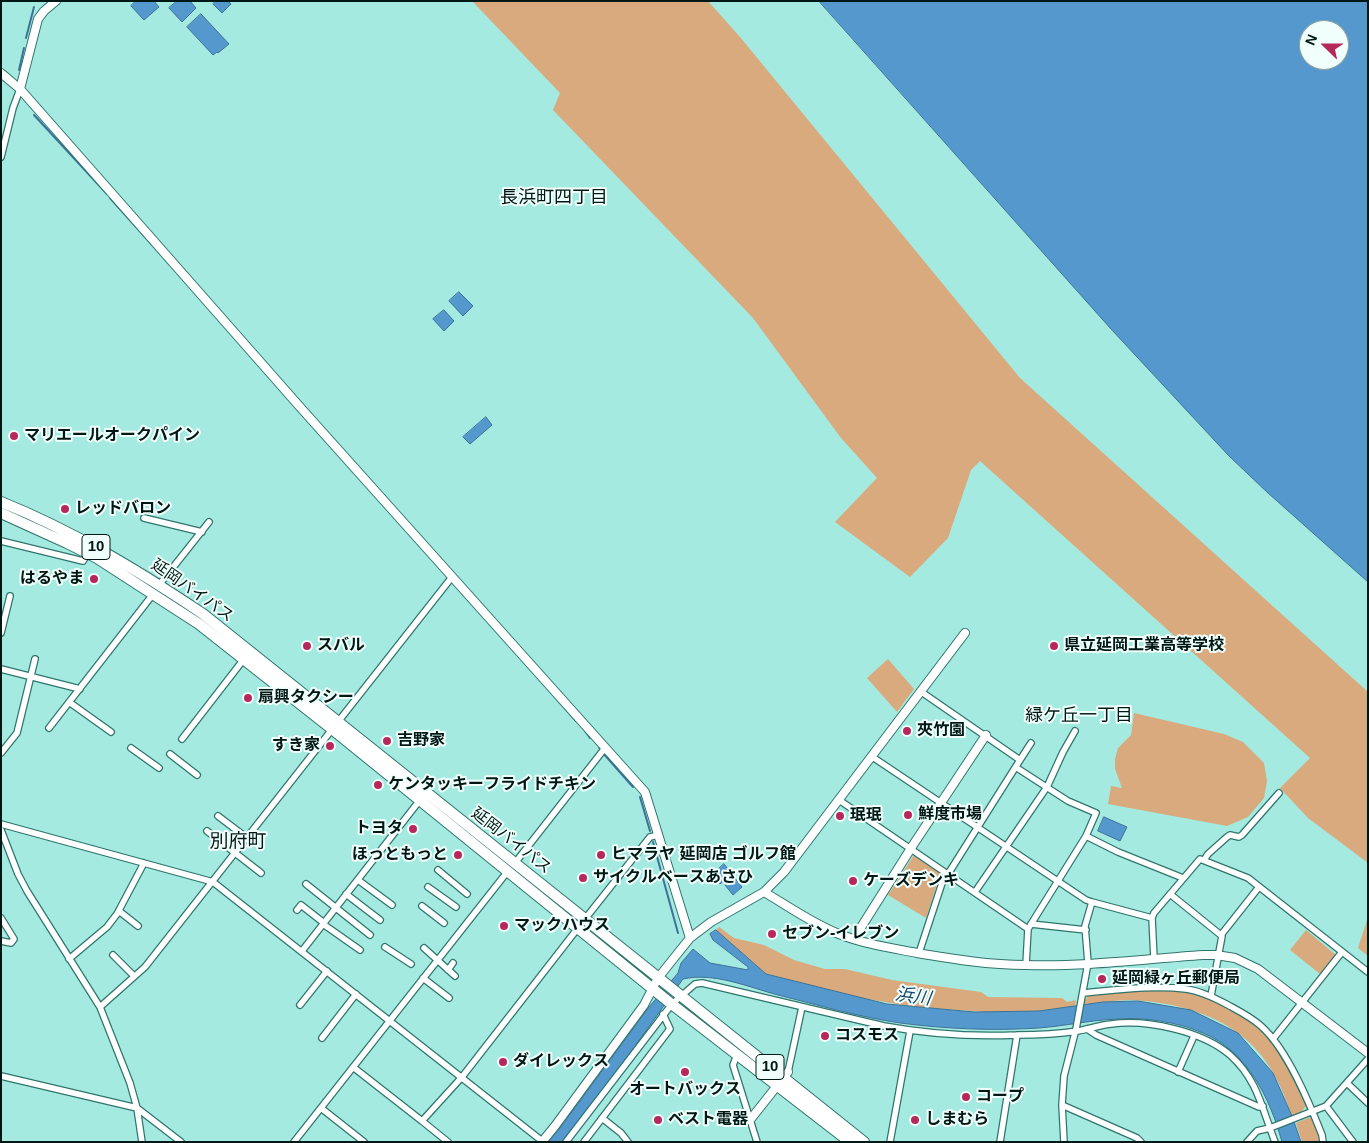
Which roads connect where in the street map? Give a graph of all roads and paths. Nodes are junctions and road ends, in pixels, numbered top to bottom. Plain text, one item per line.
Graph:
1 (56, 1) edge
2 (1, 73) edge
3 (20, 89) junction
4 (1, 157) edge
5 (1, 502) edge
6 (1, 513) edge
7 (144, 518) dead end
8 (209, 522) dead end
9 (202, 532) junction
10 (1, 541) edge
11 (90, 549) junction
12 (452, 577) junction
13 (157, 589) junction
14 (10, 596) dead end
15 (1, 633) edge
16 (964, 633) dead end
17 (34, 659) dead end
18 (244, 659) junction
19 (1, 669) edge
20 (31, 676) junction
21 (80, 689) junction
22 (920, 691) junction
23 (69, 702) junction
24 (335, 726) junction
25 (49, 728) dead end
26 (1075, 731) dead end
27 (112, 732) dead end
28 (986, 735) junction
29 (182, 739) dead end
30 (1032, 743) dead end
31 (132, 748) dead end
32 (605, 748) junction
33 (1, 753) edge
34 (170, 754) dead end
35 (872, 756) junction
36 (1020, 760) junction
37 (159, 768) dead end
38 (1017, 768) junction
39 (197, 775) dead end
40 (1047, 787) junction
41 (1279, 793) dead end
42 (420, 800) junction
43 (838, 800) junction
44 (942, 802) junction
45 (218, 816) dead end
46 (1, 824) edge
47 (978, 827) junction
48 (1, 830) edge
49 (207, 831) dead end
50 (659, 835) junction
51 (1086, 836) junction
52 (247, 838) junction
53 (1006, 847) junction
54 (912, 849) junction
55 (235, 853) junction
56 (1204, 860) junction
57 (144, 864) junction
58 (511, 867) junction
59 (438, 870) dead end
60 (261, 873) dead end
61 (947, 873) junction
62 (1183, 878) junction
63 (358, 880) junction
64 (1057, 881) junction
65 (212, 882) junction
66 (306, 884) dead end
67 (428, 887) dead end
68 (1259, 887) junction
69 (764, 892) junction
70 (975, 892) junction
71 (346, 894) junction
72 (466, 894) dead end
73 (1170, 894) junction
74 (1092, 902) junction
75 (392, 904) dead end
76 (422, 906) dead end
77 (456, 907) dead end
78 (335, 908) junction
79 (297, 910) dead end
80 (119, 911) junction
81 (1, 918) edge
82 (1152, 918) junction
83 (585, 919) junction
84 (380, 920) dead end
85 (324, 923) junction
86 (444, 923) dead end
87 (138, 926) dead end
88 (1029, 927) junction
89 (578, 928) junction
90 (1086, 930) junction
91 (1221, 935) junction
92 (370, 936) dead end
93 (690, 938) junction
94 (857, 940) junction
95 (1, 941) edge
96 (385, 947) dead end
97 (424, 948) dead end
98 (360, 950) dead end
99 (302, 952) junction
100 (1342, 952) junction
101 (919, 953) junction
102 (113, 955) dead end
103 (1219, 955) junction
104 (70, 959) junction
105 (1154, 959) junction
106 (437, 961) junction
107 (454, 962) dead end
108 (1088, 963) junction
109 (411, 964) dead end
110 (1026, 966) junction
111 (448, 970) junction
112 (327, 971) junction
113 (1368, 972) edge
114 (134, 976) junction
115 (455, 976) dead end
116 (423, 978) junction
117 (662, 980) junction
118 (656, 991) junction
119 (678, 993) junction
120 (1083, 993) junction
121 (356, 994) junction
122 (1211, 996) junction
123 (449, 998) dead end
124 (1302, 1002) junction
125 (670, 1003) junction
126 (300, 1005) dead end
127 (100, 1007) junction
128 (802, 1007) junction
129 (663, 1014) junction
130 (390, 1020) junction
131 (1087, 1029) junction
132 (1076, 1030) junction
133 (910, 1031) junction
134 (1016, 1035) junction
135 (1194, 1036) junction
136 (322, 1038) dead end
137 (1273, 1039) junction
138 (1368, 1053) edge
139 (737, 1055) junction
140 (1368, 1059) edge
141 (353, 1067) junction
142 (1178, 1072) junction
143 (1, 1076) edge
144 (462, 1077) junction
145 (783, 1079) junction
146 (1347, 1083) junction
147 (1368, 1103) edge
148 (1062, 1105) junction
149 (1263, 1106) junction
150 (1326, 1106) junction
151 (137, 1108) junction
152 (321, 1108) junction
153 (1313, 1112) junction
154 (602, 1118) junction
155 (750, 1120) junction
156 (422, 1121) junction
157 (1270, 1128) junction
158 (296, 1139) edge
159 (542, 1141) edge
160 (142, 1142) edge
161 (181, 1142) edge
162 (304, 1142) edge
163 (364, 1142) edge
164 (448, 1142) edge
165 (566, 1142) edge
166 (584, 1142) edge
167 (628, 1142) edge
168 (757, 1142) edge
169 (850, 1142) edge
170 (864, 1142) edge
171 (890, 1142) edge
172 (1000, 1142) edge
173 (1064, 1142) edge
174 (1141, 1142) edge
175 (1247, 1142) edge
176 (1275, 1142) edge
177 (1323, 1142) edge
178 (1352, 1142) edge

1 - 3 street
2 - 3 street
3 - 4 street
3 - 12 street
5 - 11 highway, 延岡バイパス / 10
6 - 11 highway, 延岡バイパス / 10
7 - 9 street
8 - 9 street
9 - 13 street
10 - 11 street
11 - 13 highway, 延岡バイパス / 10
12 - 24 street
12 - 32 street
13 - 18 highway, 延岡バイパス / 10
13 - 21 street
13 - 24 highway, 延岡バイパス / 10
14 - 15 street
16 - 22 street
17 - 20 street
18 - 24 highway, 延岡バイパス / 10
18 - 29 street
19 - 20 street
20 - 21 street
20 - 33 street
21 - 23 street
22 - 28 street
22 - 35 street
23 - 25 street
23 - 27 street
24 - 42 highway, 延岡バイパス / 10
24 - 52 street
24 - 58 highway, 延岡バイパス / 10
26 - 40 street
28 - 36 street
28 - 44 street
30 - 36 street
31 - 37 street
32 - 50 street
32 - 58 street
34 - 39 street
35 - 43 street
35 - 44 street
36 - 38 street
38 - 40 street
38 - 47 street
40 - 51 street
40 - 53 street
41 - 56 street
42 - 58 highway, 延岡バイパス / 10
42 - 63 street
43 - 54 street
43 - 69 street
44 - 47 street
44 - 54 street
45 - 52 street
46 - 57 street
47 - 53 street
47 - 61 street
48 - 104 street
49 - 55 street
50 - 83 street
50 - 93 street
51 - 62 street
51 - 64 street
52 - 55 street
53 - 64 street
53 - 70 street
54 - 61 street
54 - 94 street
55 - 60 street
55 - 65 street
56 - 62 street
56 - 68 street
57 - 65 street
57 - 80 street
58 - 83 highway, 延岡バイパス / 10
58 - 89 highway, 延岡バイパス / 10
58 - 106 street
59 - 72 street
61 - 70 street
61 - 101 street
62 - 73 street
63 - 71 street
63 - 75 street
64 - 74 street
64 - 88 street
65 - 99 street
65 - 114 street
66 - 78 street
67 - 77 street
68 - 91 street
68 - 100 street
69 - 93 street
69 - 94 street
70 - 88 street
71 - 78 street
71 - 84 street
73 - 82 street
73 - 91 street
74 - 82 street
74 - 90 street
76 - 86 street
78 - 85 street
78 - 92 street
79 - 85 street
80 - 87 street
80 - 104 street
81 - 95 street
82 - 105 street
83 - 117 highway, 延岡バイパス / 10
85 - 98 street
85 - 99 street
88 - 90 street
88 - 110 street
89 - 118 highway, 延岡バイパス / 10
89 - 144 street
90 - 108 street
91 - 103 street
93 - 117 street
94 - 101 street
96 - 109 street
97 - 106 street
99 - 112 street
100 - 113 street
100 - 124 street
101 - 110 street
102 - 114 street
103 - 105 street
103 - 122 street
103 - 124 street
104 - 127 street
105 - 108 street
106 - 111 street
106 - 116 street
107 - 111 street
108 - 110 street
108 - 120 street
111 - 115 street
112 - 121 street
112 - 126 street
114 - 127 street
116 - 123 street
116 - 130 street
117 - 118 street
117 - 119 highway, 延岡バイパス / 10
118 - 125 highway, 延岡バイパス / 10
118 - 159 street
119 - 125 street
119 - 128 street
119 - 145 highway, 延岡バイパス / 10
120 - 122 street
120 - 132 street
121 - 130 street
121 - 136 street
122 - 137 street
124 - 137 street
124 - 138 street
125 - 129 street
125 - 139 highway, 延岡バイパス / 10
127 - 151 street
128 - 133 street
128 - 145 street
129 - 154 street
129 - 165 street
130 - 141 street
130 - 144 street
131 - 132 street
131 - 135 street
131 - 142 street
132 - 134 street
132 - 148 street
133 - 134 street
133 - 171 street
134 - 172 street
135 - 142 street
135 - 149 street
137 - 153 street
139 - 145 highway, 延岡バイパス / 10
139 - 155 street
140 - 146 street
141 - 152 street
141 - 156 street
142 - 149 street
143 - 151 street
144 - 156 street
144 - 159 street
145 - 155 street
145 - 169 highway, 延岡バイパス / 10
145 - 170 highway, 延岡バイパス / 10
146 - 147 street
146 - 150 street
148 - 173 street
148 - 174 street
149 - 157 street
150 - 153 street
150 - 178 street
151 - 160 street
151 - 161 street
152 - 158 street
152 - 163 street
153 - 157 street
153 - 177 street
154 - 166 street
154 - 167 street
155 - 168 street
156 - 164 street
157 - 175 street
157 - 176 street
158 - 162 street

